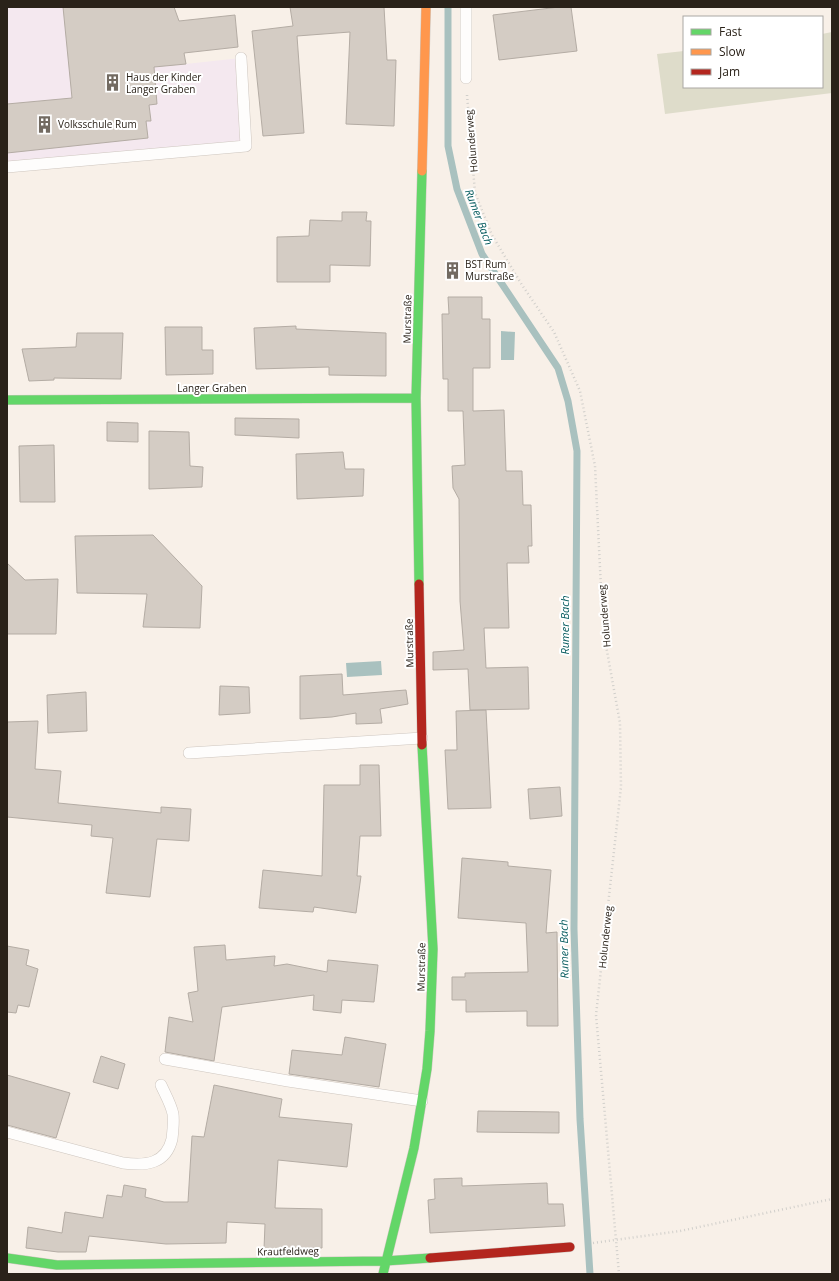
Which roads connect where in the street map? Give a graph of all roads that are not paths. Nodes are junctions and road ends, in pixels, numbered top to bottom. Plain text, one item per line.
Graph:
1 (426, 7) edge
2 (466, 7) edge
3 (241, 58) dead end
4 (466, 78) road end
5 (7, 167) edge
6 (416, 398) junction
7 (7, 400) edge
8 (422, 738) junction
9 (189, 753) dead end
10 (164, 1059) dead end
11 (161, 1085) dead end
12 (422, 1101) junction
13 (7, 1132) edge
14 (570, 1247) dead end
15 (7, 1258) edge
16 (385, 1261) junction
17 (383, 1274) edge

1 - 6 street, Murstraße
2 - 4 lane
3 - 5 lane
6 - 7 street, Langer Graben
6 - 8 street, Murstraße
8 - 9 lane
8 - 12 street, Murstraße
10 - 12 lane
11 - 13 lane
12 - 16 street, Murstraße
14 - 16 street, Krautfeldweg
15 - 16 street, Krautfeldweg
16 - 17 street, Murstraße

